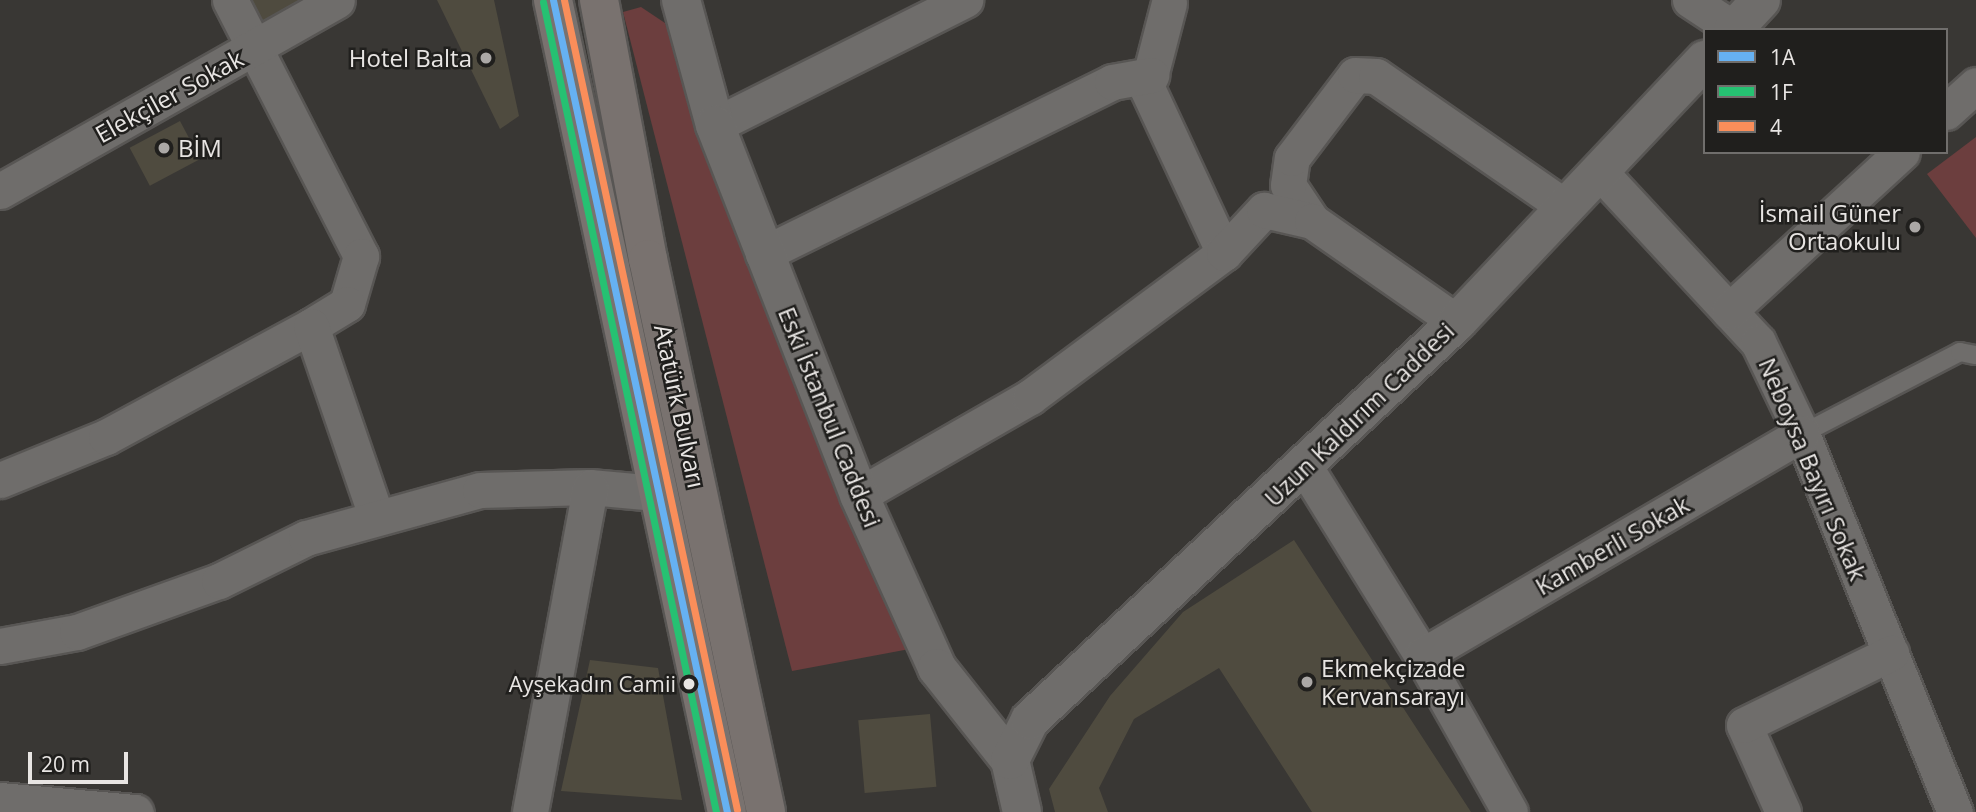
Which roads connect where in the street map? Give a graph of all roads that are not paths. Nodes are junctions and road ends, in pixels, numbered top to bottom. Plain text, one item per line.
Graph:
1 (230, 0) edge
2 (337, 0) edge
3 (553, 0) edge
4 (598, 0) edge
5 (965, 0) edge
6 (1690, 0) edge
7 (1762, 0) edge
8 (686, 2) edge
9 (1169, 4) dead end
10 (1730, 28) edge
11 (1735, 28) edge
12 (256, 47) junction
13 (1703, 62) edge
14 (1151, 75) junction
15 (1976, 85) edge
16 (1948, 110) edge
17 (715, 125) junction
18 (1900, 154) edge
19 (1599, 171) junction
20 (0, 191) edge
21 (1565, 207) junction
22 (1312, 221) junction
23 (1224, 253) junction
24 (763, 254) junction
25 (1729, 311) junction
26 (1457, 322) junction
27 (311, 326) junction
28 (1976, 355) edge
29 (1802, 434) junction
30 (1305, 467) junction
31 (0, 480) edge
32 (590, 487) junction
33 (656, 493) junction
34 (859, 495) junction
35 (376, 516) junction
36 (0, 646) edge
37 (1891, 653) junction
38 (1422, 656) junction
39 (1010, 760) junction
40 (0, 800) edge
41 (100, 811) edge
42 (135, 812) edge
43 (530, 812) edge
44 (727, 812) edge
45 (766, 812) edge
46 (1022, 812) edge
47 (1510, 812) edge
48 (1783, 812) edge
49 (1955, 812) edge

1 - 12 street
2 - 12 street, Elekçiler Sokak
3 - 33 main road, Atatürk Bulvarı
4 - 45 main road, Atatürk Bulvarı
5 - 17 street
6 - 10 street
7 - 11 main road
8 - 17 main road, Eski İstanbul Caddesi
9 - 14 street
12 - 20 street, Elekçiler Sokak
12 - 27 street
13 - 19 main road, Uzun Kaldırım Caddesi
14 - 23 street
14 - 24 street
15 - 16 street
17 - 24 main road, Eski İstanbul Caddesi
18 - 25 street
19 - 21 main road, Uzun Kaldırım Caddesi
19 - 25 street, Neboysa Bayırı Sokak
21 - 22 street
21 - 26 main road, Uzun Kaldırım Caddesi
22 - 23 street
22 - 26 street
23 - 34 street
24 - 34 main road, Eski İstanbul Caddesi
25 - 29 street, Neboysa Bayırı Sokak
26 - 30 main road, Uzun Kaldırım Caddesi
27 - 31 street
27 - 35 street
28 - 29 lane
29 - 37 street, Neboysa Bayırı Sokak
29 - 38 street, Kamberli Sokak
30 - 38 street
30 - 39 main road, Uzun Kaldırım Caddesi
32 - 33 street
32 - 35 street
32 - 43 street
33 - 44 main road, Atatürk Bulvarı
34 - 39 main road, Eski İstanbul Caddesi
35 - 36 street
37 - 48 street
37 - 49 street, Neboysa Bayırı Sokak
38 - 47 street
39 - 46 main road, Eski İstanbul Caddesi
40 - 41 street
41 - 42 street

